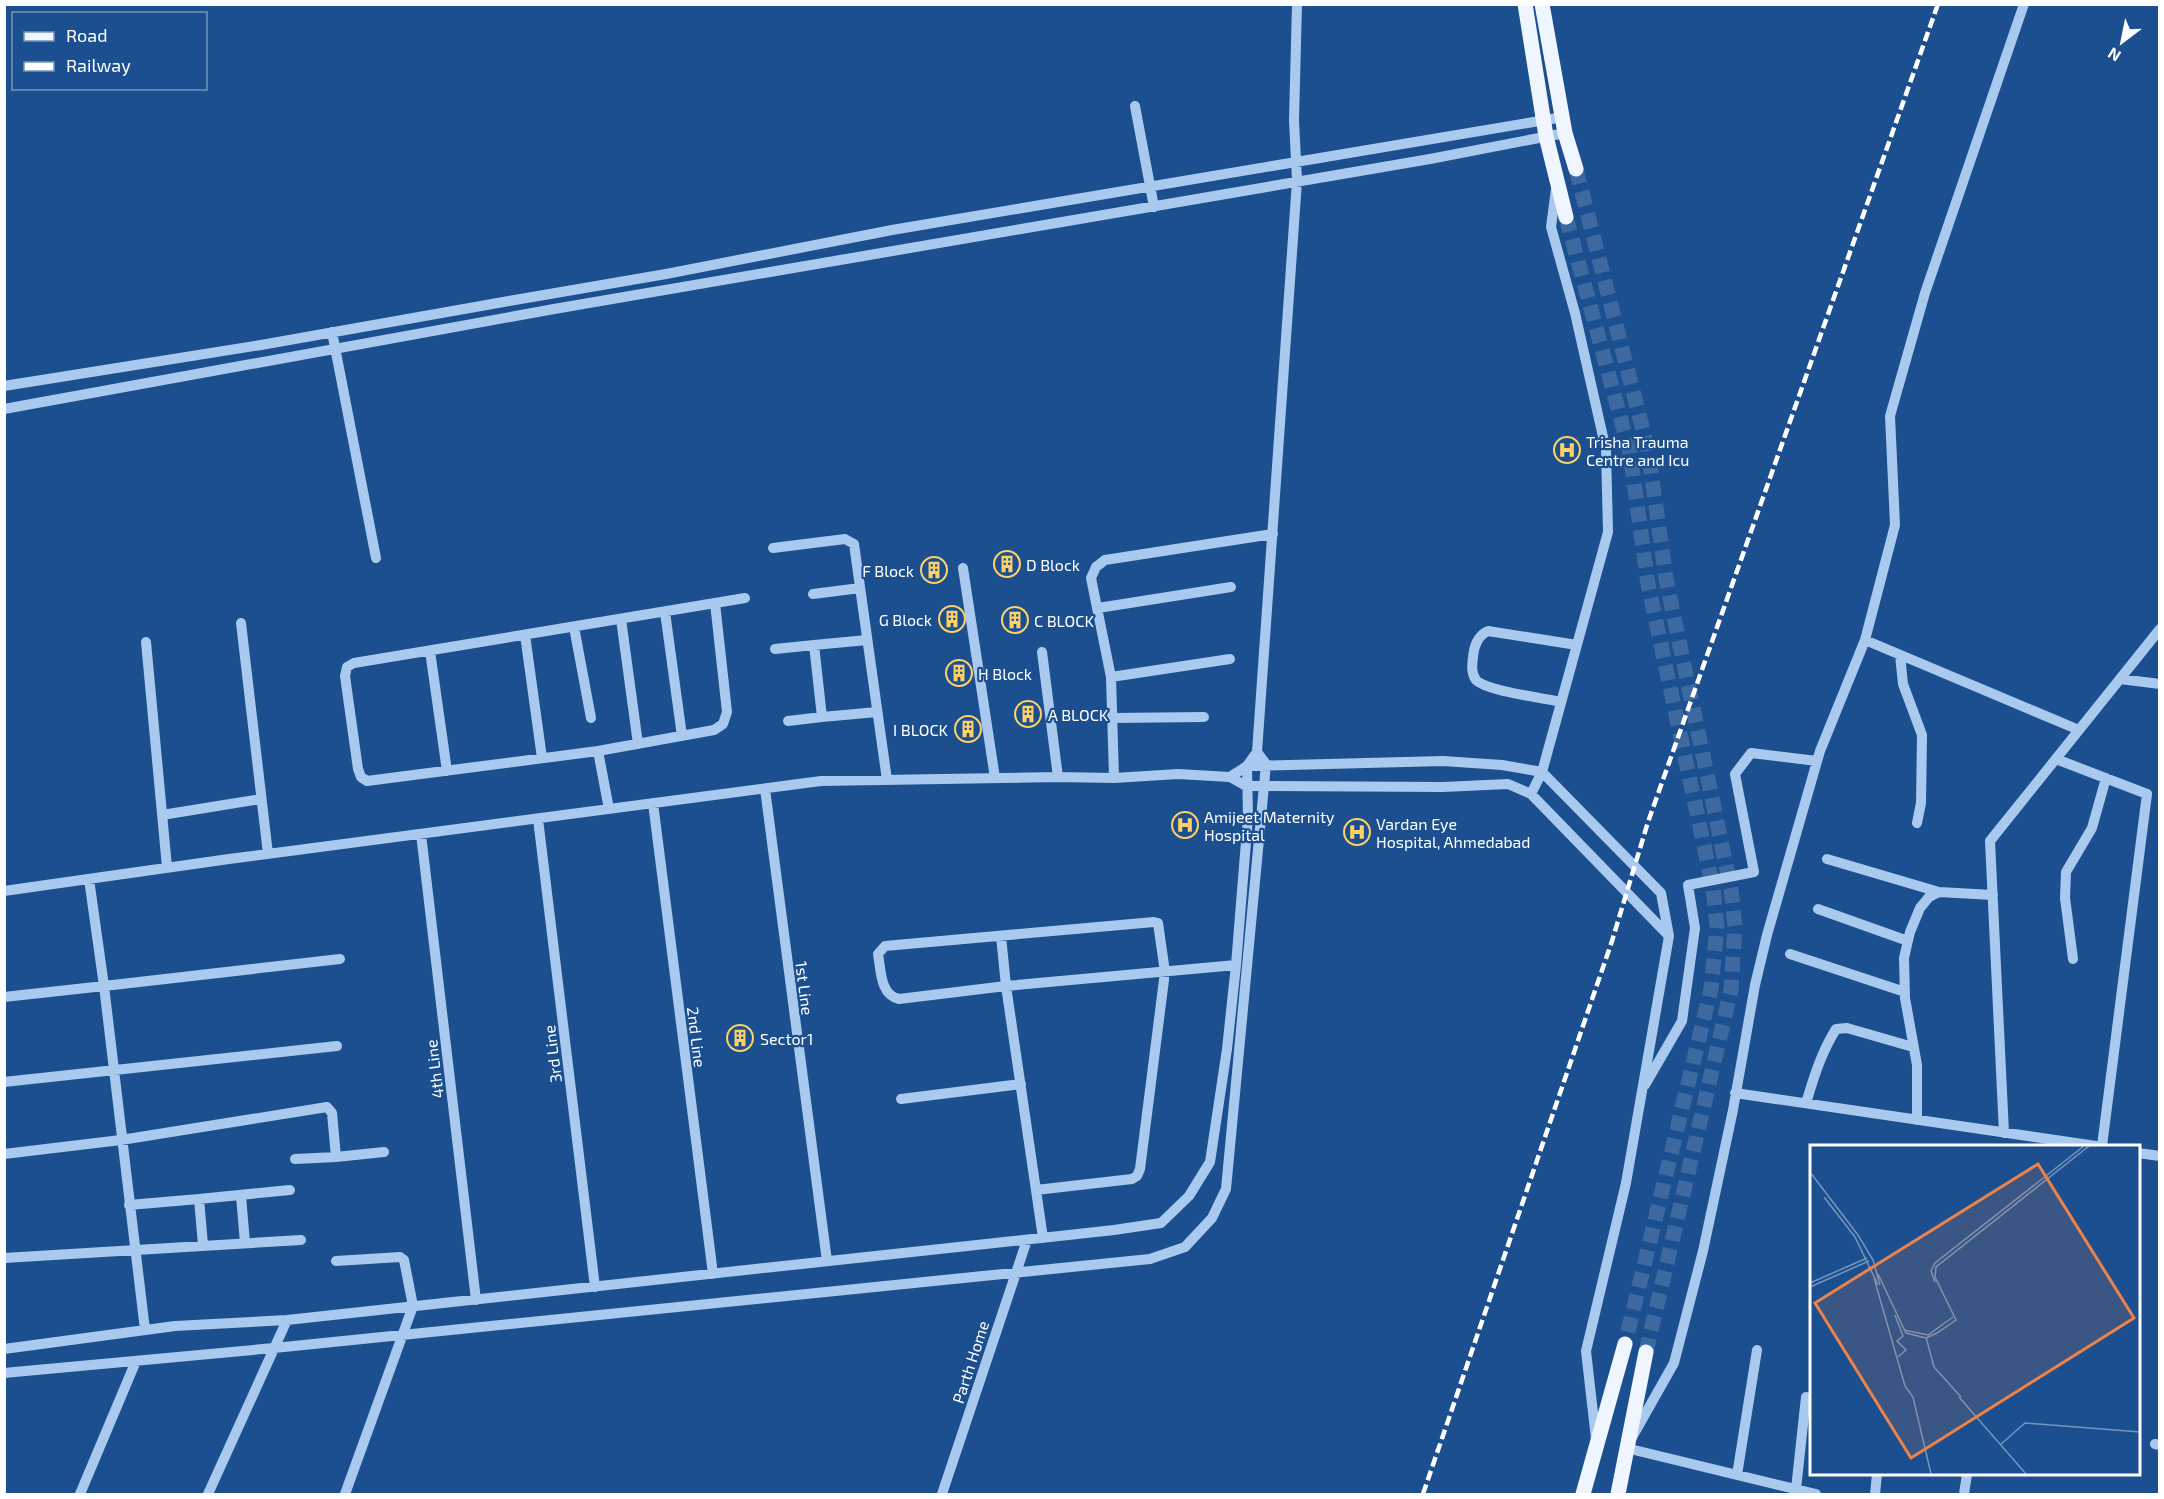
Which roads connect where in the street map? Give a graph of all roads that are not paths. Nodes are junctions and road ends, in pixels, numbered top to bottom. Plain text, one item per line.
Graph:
1 (1297, 4) edge
2 (1525, 4) edge
3 (1542, 4) edge
4 (2024, 4) edge
5 (1134, 106) dead end
6 (1563, 117) junction
7 (1544, 120) junction
8 (1565, 133) junction
9 (1546, 136) junction
10 (1296, 161) junction
11 (1576, 169) tunnel mouth
12 (1557, 180) junction
13 (1297, 181) junction
14 (1150, 186) junction
15 (1154, 207) junction
16 (1566, 217) tunnel mouth
17 (487, 305) junction
18 (490, 321) junction
19 (333, 332) junction
20 (336, 349) junction
21 (4, 386) edge
22 (4, 409) edge
23 (1273, 534) junction
24 (773, 548) dead end
25 (376, 558) dead end
26 (963, 568) dead end
27 (1232, 587) dead end
28 (860, 588) junction
29 (813, 594) dead end
30 (745, 598) dead end
31 (715, 603) junction
32 (1098, 608) junction
33 (665, 612) junction
34 (621, 619) junction
35 (241, 622) dead end
36 (574, 627) junction
37 (2160, 629) edge
38 (525, 635) junction
39 (867, 640) junction
40 (1865, 640) junction
41 (146, 642) dead end
42 (814, 645) junction
43 (1576, 645) junction
44 (775, 649) dead end
45 (430, 651) junction
46 (1042, 652) dead end
47 (1900, 655) junction
48 (1230, 659) dead end
49 (1111, 677) junction
50 (2120, 679) junction
51 (2160, 684) edge
52 (1561, 702) junction
53 (877, 712) junction
54 (822, 717) junction
55 (1204, 717) dead end
56 (591, 718) dead end
57 (1113, 718) junction
58 (788, 722) dead end
59 (2079, 730) junction
60 (682, 736) junction
61 (638, 744) junction
62 (598, 751) junction
63 (1257, 752) junction
64 (543, 758) junction
65 (2056, 759) junction
66 (1817, 761) junction
67 (1266, 764) junction
68 (1247, 766) junction
69 (447, 771) junction
70 (1542, 772) junction
71 (1058, 777) junction
72 (1230, 777) junction
73 (995, 778) junction
74 (1114, 778) junction
75 (2106, 778) junction
76 (887, 780) junction
77 (1246, 786) junction
78 (1263, 786) junction
79 (765, 789) junction
80 (1532, 794) junction
81 (261, 799) junction
82 (653, 803) junction
83 (609, 809) junction
84 (162, 815) junction
85 (538, 819) junction
86 (1917, 823) dead end
87 (421, 834) junction
88 (268, 854) junction
89 (1827, 859) dead end
90 (167, 867) junction
91 (89, 879) junction
92 (4, 891) edge
93 (1939, 892) junction
94 (1993, 895) junction
95 (1818, 909) dead end
96 (1001, 936) junction
97 (1669, 936) junction
98 (1908, 941) junction
99 (1790, 954) dead end
100 (2073, 958) dead end
101 (340, 959) dead end
102 (1236, 965) junction
103 (1165, 972) junction
104 (104, 986) junction
105 (1006, 986) junction
106 (1905, 992) junction
107 (4, 997) edge
108 (337, 1046) dead end
109 (1913, 1047) junction
110 (114, 1071) junction
111 (4, 1082) edge
112 (1021, 1083) junction
113 (1641, 1091) junction
114 (1735, 1093) junction
115 (900, 1099) dead end
116 (1806, 1103) junction
117 (1917, 1120) junction
118 (2004, 1133) junction
119 (122, 1140) junction
120 (2089, 1145) edge
121 (2102, 1145) edge
122 (384, 1152) dead end
123 (2140, 1153) edge
124 (4, 1154) edge
125 (2160, 1156) edge
126 (336, 1157) junction
127 (295, 1159) dead end
128 (1036, 1190) junction
129 (290, 1191) dead end
130 (241, 1196) junction
131 (199, 1198) junction
132 (129, 1205) junction
133 (1043, 1238) junction
134 (301, 1240) dead end
135 (1027, 1240) junction
136 (244, 1243) junction
137 (203, 1245) junction
138 (134, 1250) junction
139 (4, 1258) edge
140 (336, 1261) dead end
141 (827, 1261) junction
142 (1016, 1272) junction
143 (713, 1274) junction
144 (595, 1287) junction
145 (476, 1300) junction
146 (413, 1306) junction
147 (287, 1320) junction
148 (145, 1330) junction
149 (403, 1335) junction
150 (1625, 1344) tunnel mouth
151 (274, 1348) junction
152 (4, 1349) edge
153 (1757, 1350) dead end
154 (1646, 1352) tunnel mouth
155 (136, 1361) junction
156 (4, 1372) edge
157 (1806, 1397) dead end
158 (1596, 1445) junction
159 (1626, 1448) junction
160 (1737, 1475) junction
161 (1877, 1475) edge
162 (1967, 1475) edge
163 (1796, 1490) junction
164 (80, 1494) edge
165 (208, 1494) edge
166 (345, 1494) edge
167 (942, 1494) edge
168 (1583, 1494) edge
169 (1618, 1494) edge
170 (1816, 1494) edge
171 (1875, 1494) edge
172 (1964, 1494) edge

1 - 10 street
2 - 7 main road
3 - 6 main road
4 - 40 street
5 - 14 street
6 - 7 street
6 - 8 main road
7 - 9 main road
7 - 10 street
8 - 9 street
8 - 11 main road
9 - 12 main road
9 - 13 street
10 - 13 street
10 - 14 street
12 - 16 main road
12 - 43 street
13 - 15 street
13 - 23 street
14 - 15 street
14 - 17 street
15 - 18 street
17 - 18 street
17 - 19 street
18 - 20 street
19 - 20 street
19 - 21 street
20 - 22 street
20 - 25 street
23 - 32 street
23 - 63 street
24 - 28 street
26 - 73 street
27 - 32 street
28 - 29 street
28 - 39 street
30 - 31 street
31 - 33 street
31 - 60 street
32 - 49 street
33 - 34 street
33 - 60 street
34 - 36 street
34 - 61 street
35 - 81 street
36 - 38 street
36 - 56 street
37 - 50 street
38 - 45 street
38 - 64 street
39 - 42 street
39 - 53 street
40 - 47 street
40 - 66 street
41 - 84 street
42 - 44 street
42 - 54 street
43 - 52 street
43 - 52 street
45 - 69 street
45 - 69 street
46 - 71 street
47 - 59 street
47 - 86 street
48 - 49 street
49 - 57 street
50 - 51 street
50 - 59 street
52 - 70 street
53 - 54 street
53 - 76 street
54 - 58 street
55 - 57 street
57 - 74 street
59 - 65 street
60 - 61 street
61 - 62 street
62 - 64 street
62 - 83 street
63 - 67 street
63 - 68 street
64 - 69 street
65 - 75 street
65 - 94 street
66 - 113 street
66 - 114 street
67 - 68 street
67 - 70 street
67 - 78 street
68 - 72 street
68 - 77 street
70 - 80 street
70 - 97 street
71 - 73 street
71 - 74 street
72 - 74 street
72 - 77 street
73 - 76 street
75 - 100 street
75 - 121 street
76 - 79 street
77 - 78 street
77 - 102 street
78 - 80 street
78 - 142 street
79 - 82 street
79 - 141 street, 1st Line
80 - 97 street
81 - 84 street
81 - 88 street
82 - 83 street
82 - 143 street, 2nd Line
83 - 85 street
84 - 90 street
85 - 87 street
85 - 144 street, 3rd Line
87 - 88 street
87 - 145 street, 4th Line
88 - 90 street
89 - 93 street
90 - 91 street
91 - 92 street
91 - 104 street
93 - 94 street
93 - 98 street
94 - 118 street
95 - 98 street
96 - 103 street
96 - 105 street
96 - 105 street
97 - 113 street
98 - 106 street
99 - 106 street
101 - 104 street
102 - 103 street
102 - 133 street
103 - 105 street
103 - 128 street
104 - 107 street
104 - 110 street
105 - 112 street
106 - 109 street
108 - 110 street
109 - 116 street
109 - 117 street
110 - 111 street
110 - 119 street
112 - 115 street
112 - 128 street
113 - 158 street
114 - 116 street
114 - 159 street
116 - 117 street
117 - 118 street
118 - 120 street
119 - 124 street
119 - 126 street
119 - 132 street
122 - 126 street
123 - 125 street
126 - 127 street
128 - 133 street
129 - 130 street
130 - 131 street
130 - 136 street
131 - 132 street
131 - 137 street
132 - 138 street
133 - 135 street
134 - 136 street
135 - 141 street
135 - 142 street, Parth Home
136 - 137 street
137 - 138 street
138 - 139 street
138 - 148 street
140 - 146 street
141 - 143 street
142 - 149 street
142 - 167 street, Parth Home
143 - 144 street
144 - 145 street
145 - 146 street
146 - 147 street
146 - 149 street
147 - 148 street
147 - 151 street
148 - 152 street
149 - 151 street
149 - 166 street
150 - 158 main road
151 - 155 street
151 - 165 street
153 - 160 street
154 - 159 main road
155 - 156 street
155 - 164 street
157 - 163 street
158 - 168 main road
159 - 160 street
159 - 169 main road
160 - 163 street
161 - 171 street
162 - 172 street
163 - 170 street

